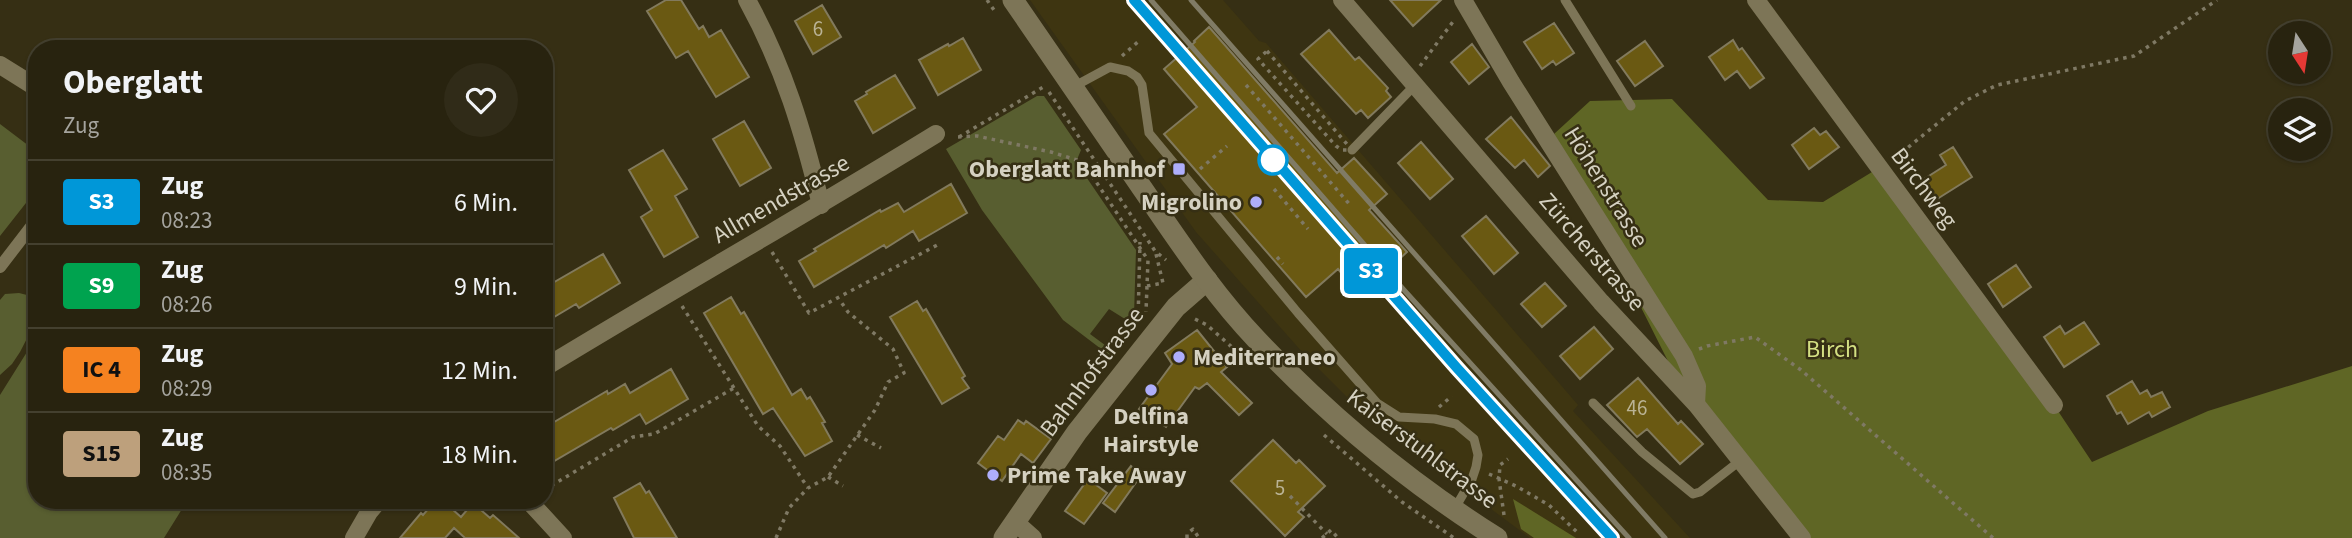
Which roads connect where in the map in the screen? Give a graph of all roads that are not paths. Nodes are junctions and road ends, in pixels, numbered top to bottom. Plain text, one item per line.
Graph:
1 (747, 0) edge
2 (1013, 0) edge
3 (1342, 0) edge
4 (1565, 0) edge
5 (1756, 0) edge
6 (1460, 8) edge
7 (0, 65) edge
8 (28, 82) edge
9 (1415, 85) junction
10 (1072, 87) junction
11 (1631, 106) dead end
12 (936, 134) road end
13 (1352, 150) road end
14 (821, 205) junction
15 (28, 231) edge
16 (0, 267) edge
17 (1207, 280) junction
18 (553, 363) edge
19 (1593, 403) dead end
20 (1696, 404) junction
21 (2054, 405) dead end
22 (1741, 460) junction
23 (373, 509) edge
24 (536, 509) edge
25 (1454, 509) junction
26 (1009, 530) edge
27 (354, 538) edge
28 (563, 538) edge
29 (1033, 538) edge
30 (1497, 538) edge
31 (1802, 538) edge

1 - 14 street
2 - 10 main road, Kaiserstuhlstrasse
3 - 9 street, Zürcherstrasse
4 - 11 lane
5 - 21 street, Birchweg
6 - 20 street, Höhenstrasse
7 - 8 street
9 - 13 lane
9 - 20 street, Zürcherstrasse
10 - 17 main road, Kaiserstuhlstrasse
10 - 25 lane
12 - 14 street, Allmendstrasse
14 - 18 street, Allmendstrasse
15 - 16 street
17 - 25 main road, Kaiserstuhlstrasse
17 - 26 main road, Bahnhofstrasse
19 - 22 lane
20 - 22 street, Zürcherstrasse
22 - 31 street, Zürcherstrasse
23 - 27 street
24 - 28 street
25 - 30 main road, Kaiserstuhlstrasse
26 - 29 street

